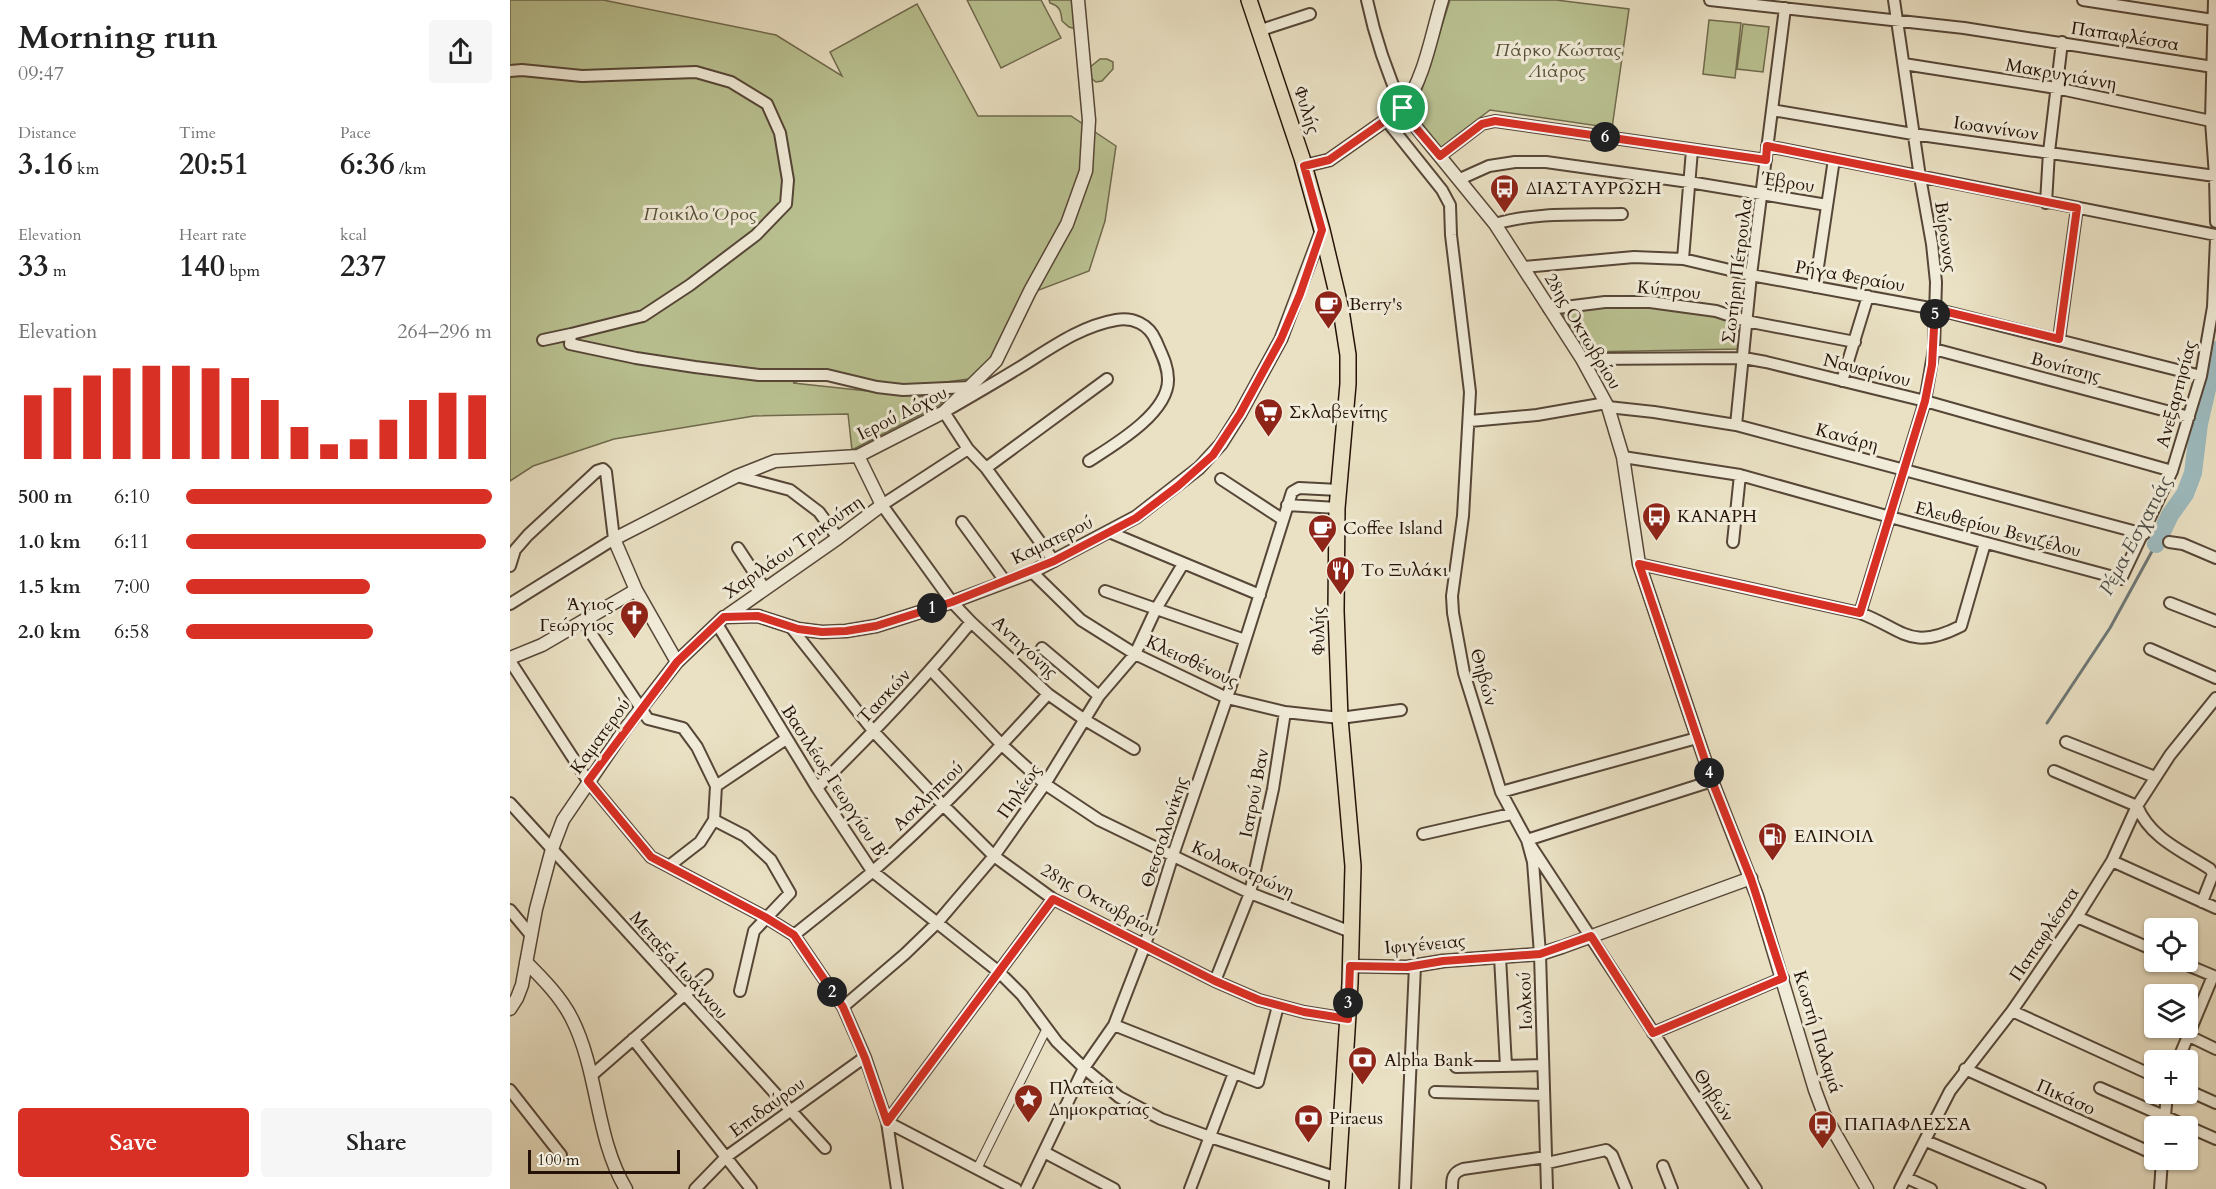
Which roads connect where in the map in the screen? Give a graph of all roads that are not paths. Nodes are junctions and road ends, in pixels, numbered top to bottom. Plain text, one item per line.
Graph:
1 (1078, 0) edge
2 (1367, 0) edge
3 (1442, 0) edge
4 (1710, 0) edge
5 (1894, 0) edge
6 (2083, 0) edge
7 (2214, 0) edge
8 (1724, 1) edge
9 (1249, 4) edge
10 (2138, 4) edge
11 (1785, 8) junction
12 (1311, 14) dead end
13 (2213, 20) junction
14 (1898, 21) junction
15 (1258, 31) junction
16 (2062, 42) junction
17 (1904, 64) junction
18 (2213, 67) junction
19 (510, 71) edge
20 (2056, 88) junction
21 (1403, 108) junction
22 (1772, 110) junction
23 (1386, 120) junction
24 (2211, 121) junction
25 (1913, 134) junction
26 (1767, 146) junction
27 (1692, 150) junction
28 (2049, 152) junction
29 (1440, 156) junction
30 (1834, 159) junction
31 (1766, 160) junction
32 (1304, 166) junction
33 (2215, 176) edge
34 (1920, 177) junction
35 (1460, 179) junction
36 (1689, 182) junction
37 (1763, 194) junction
38 (2046, 203) junction
39 (1827, 205) junction
40 (2077, 208) junction
41 (1622, 214) dead end
42 (2216, 222) edge
43 (1495, 224) junction
44 (1322, 230) junction
45 (2216, 237) edge
46 (1683, 259) junction
47 (1523, 267) junction
48 (1751, 275) junction
49 (1815, 287) junction
50 (1868, 296) junction
51 (1550, 309) junction
52 (1935, 309) junction
53 (1746, 321) junction
54 (571, 334) junction
55 (2059, 339) junction
56 (543, 340) dead end
57 (1855, 342) junction
58 (1934, 349) junction
59 (1744, 358) junction
60 (1582, 359) junction
61 (2201, 376) junction
62 (1107, 379) dead end
63 (1842, 381) junction
64 (970, 387) junction
65 (1925, 401) junction
66 (1607, 405) junction
67 (944, 412) junction
68 (2189, 417) junction
69 (1470, 421) junction
70 (1736, 425) junction
71 (968, 448) junction
72 (858, 456) junction
73 (1623, 457) junction
74 (1089, 461) dead end
75 (986, 468) junction
76 (1906, 469) junction
77 (2172, 471) junction
78 (1740, 475) junction
79 (737, 476) junction
80 (1221, 479) dead end
81 (1339, 490) junction
82 (882, 505) junction
83 (1287, 505) junction
84 (1337, 507) junction
85 (1890, 518) junction
86 (1282, 519) junction
87 (962, 522) dead end
88 (1109, 532) junction
89 (2144, 534) junction
90 (838, 538) junction
91 (614, 539) junction
92 (1733, 542) dead end
93 (2169, 542) dead end
94 (1985, 543) junction
95 (738, 548) dead end
96 (2216, 558) edge
97 (1054, 561) junction
98 (1183, 564) junction
99 (1639, 564) junction
100 (510, 566) edge
101 (1032, 572) junction
102 (2118, 579) joint
103 (1005, 581) junction
104 (765, 589) junction
105 (636, 590) junction
106 (1105, 591) dead end
107 (1260, 595) junction
108 (952, 602) junction
109 (2170, 603) dead end
110 (510, 604) edge
111 (1156, 609) junction
112 (1860, 613) junction
113 (583, 621) junction
114 (721, 621) junction
115 (2216, 621) edge
116 (971, 622) junction
117 (790, 626) junction
118 (1245, 640) junction
119 (1041, 648) dead end
120 (2150, 649) dead end
121 (1135, 654) junction
122 (510, 659) edge
123 (677, 662) junction
124 (931, 670) junction
125 (2216, 678) edge
126 (1048, 693) junction
127 (1099, 696) junction
128 (1227, 698) junction
129 (2216, 698) edge
130 (642, 708) junction
131 (1401, 711) dead end
132 (1285, 712) junction
133 (1340, 718) junction
134 (1084, 720) junction
135 (874, 732) junction
136 (1697, 738) junction
137 (786, 739) junction
138 (2066, 742) dead end
139 (1002, 745) junction
140 (1134, 749) dead end
141 (2054, 771) dead end
142 (2155, 777) junction
143 (588, 781) junction
144 (1712, 781) junction
145 (1045, 784) junction
146 (716, 786) junction
147 (817, 788) junction
148 (1501, 792) junction
149 (510, 803) edge
150 (943, 805) junction
151 (2137, 806) junction
152 (1511, 814) junction
153 (714, 820) junction
154 (1423, 834) dead end
155 (1527, 840) junction
156 (552, 849) junction
157 (1173, 855) junction
158 (994, 856) junction
159 (2112, 861) junction
160 (669, 866) junction
161 (872, 872) junction
162 (1751, 879) junction
163 (1250, 893) junction
164 (1053, 899) junction
165 (2202, 902) junction
166 (2216, 908) edge
167 (510, 910) edge
168 (765, 917) junction
169 (2077, 917) junction
170 (937, 923) junction
171 (1351, 932) junction
172 (530, 934) junction
173 (794, 935) junction
174 (1591, 936) junction
175 (1145, 945) junction
176 (2144, 946) edge
177 (1540, 954) junction
178 (1500, 957) junction
179 (526, 962) junction
180 (1350, 966) junction
181 (1415, 966) junction
182 (2198, 969) edge
183 (999, 972) junction
184 (707, 975) dead end
185 (2214, 976) edge
186 (1783, 978) junction
187 (1215, 981) junction
188 (740, 991) dead end
189 (684, 995) junction
190 (1278, 1006) junction
191 (843, 1007) junction
192 (510, 1008) edge
193 (2012, 1011) junction
194 (2198, 1013) edge
195 (1348, 1019) junction
196 (1114, 1025) junction
197 (1046, 1030) junction
198 (1653, 1033) junction
199 (2192, 1038) edge
200 (633, 1039) junction
201 (2216, 1049) edge
202 (865, 1058) junction
203 (1543, 1065) junction
204 (1506, 1066) junction
205 (1456, 1067) dead end
206 (1084, 1068) junction
207 (1965, 1069) junction
208 (2144, 1071) edge
209 (1234, 1073) junction
210 (591, 1076) junction
211 (2100, 1088) dead end
212 (510, 1090) edge
213 (1435, 1092) dead end
214 (1544, 1095) junction
215 (2198, 1095) edge
216 (2216, 1103) edge
217 (789, 1110) junction
218 (2154, 1116) edge
219 (887, 1122) junction
220 (2198, 1132) edge
221 (1210, 1137) junction
222 (2216, 1138) edge
223 (1926, 1141) junction
224 (825, 1148) dead end
225 (2144, 1150) edge
226 (1044, 1152) junction
227 (561, 1155) dead end
228 (726, 1157) junction
229 (1546, 1160) junction
230 (1663, 1166) dead end
231 (977, 1169) junction
232 (2161, 1170) edge
233 (1907, 1178) junction
234 (1337, 1184) edge
235 (893, 1187) edge
236 (1112, 1188) edge
237 (626, 1189) edge
238 (695, 1189) edge
239 (752, 1189) edge
240 (1016, 1189) edge
241 (1026, 1189) edge
242 (1190, 1189) edge
243 (1405, 1189) edge
244 (1452, 1189) edge
245 (1547, 1189) edge
246 (1626, 1189) edge
247 (1672, 1189) edge
248 (1756, 1189) edge
249 (1867, 1189) edge
250 (1900, 1189) edge
251 (1931, 1189) edge
252 (2040, 1189) edge
253 (2160, 1189) edge

1 - 64 street
2 - 21 street
3 - 21 street
4 - 8 street, Παπαφλέσσα
5 - 14 street, Βύρωνος
6 - 10 street
7 - 13 street
8 - 11 street, Παπαφλέσσα
9 - 15 main road, Φυλής
10 - 13 street
11 - 14 street, Παπαφλέσσα
11 - 22 street, Σωτήρη Πέτρουλα
12 - 15 street
13 - 18 street
14 - 16 street, Παπαφλέσσα
14 - 17 street, Βύρωνος
15 - 32 main road, Φυλής
16 - 18 street, Παπαφλέσσα
16 - 20 street
17 - 20 street, Μακρυγιάννη
17 - 25 street, Βύρωνος
18 - 24 street
19 - 54 street
20 - 24 street, Μακρυγιάννη
20 - 28 street
21 - 23 street
21 - 29 street, 28ης Οκτωβρίου
22 - 25 street, Ιωαννίνων
22 - 26 street, Σωτήρη Πέτρουλα
23 - 32 street
23 - 69 street, Θηβών
24 - 33 street
25 - 28 street, Ιωαννίνων
25 - 34 street, Βύρωνος
26 - 30 street
26 - 31 street, Σωτήρη Πέτρουλα
27 - 29 street
27 - 31 street
27 - 36 street
28 - 33 street, Ιωαννίνων
28 - 38 street
29 - 35 street, 28ης Οκτωβρίου
30 - 34 street
30 - 39 street
31 - 37 street, Σωτήρη Πέτρουλα
32 - 44 main road, Φυλής
33 - 42 street
34 - 38 street
34 - 52 street, Βύρωνος
35 - 36 street, Έβρου
35 - 43 street, 28ης Οκτωβρίου
36 - 37 street, Έβρου
36 - 46 street
37 - 39 street, Έβρου
37 - 48 street, Σωτήρη Πέτρουλα
38 - 40 street
39 - 49 street
40 - 45 street
40 - 55 street
41 - 43 street
43 - 47 street, 28ης Οκτωβρίου
44 - 81 main road, Φυλής
44 - 88 street, Καματερού
45 - 61 street, Ανεξαρτησίας
46 - 47 street, Ρήγα Φεραίου
46 - 48 street, Ρήγα Φεραίου
47 - 51 street, 28ης Οκτωβρίου
48 - 49 street, Ρήγα Φεραίου
48 - 53 street, Σωτήρη Πέτρουλα
49 - 50 street, Ρήγα Φεραίου
50 - 52 street, Ρήγα Φεραίου
50 - 57 street
51 - 53 street, Κύπρου
51 - 60 street, 28ης Οκτωβρίου
52 - 55 street, Ρήγα Φεραίου
52 - 58 street, Βύρωνος
53 - 57 street, Κύπρου
53 - 59 street, Σωτήρη Πέτρουλα
54 - 56 street
54 - 64 street
55 - 61 street, Ρήγα Φεραίου
57 - 63 street
58 - 65 street, Βύρωνος
58 - 68 street, Βονίτσης
59 - 60 street, Ναυαρίνου
59 - 63 street, Ναυαρίνου
59 - 70 street, Σωτήρη Πέτρουλα
60 - 66 street, 28ης Οκτωβρίου
61 - 68 street, Ανεξαρτησίας
62 - 75 street
63 - 65 street, Ναυαρίνου
64 - 67 street
65 - 76 street, Βύρωνος
65 - 77 street, Ναυαρίνου
66 - 69 street, Κανάρη
66 - 70 street, Κανάρη
66 - 73 street, 28ης Οκτωβρίου
67 - 71 street
67 - 72 street, Ιερού Λόχου
67 - 74 street, Ιερού Λόχου
68 - 77 street, Ανεξαρτησίας
69 - 148 street, Θηβών
70 - 76 street, Κανάρη
71 - 75 street
71 - 82 street
72 - 79 street, Ιερού Λόχου
72 - 82 street, Αντιγόνης
73 - 78 street, Ελευθερίου Βενιζέλου
73 - 99 street, 28ης Οκτωβρίου
75 - 97 street
76 - 85 street, Βύρωνος
76 - 89 street, Κανάρη
77 - 89 street, Ανεξαρτησίας
78 - 85 street, Ελευθερίου Βενιζέλου
78 - 92 street
79 - 90 street
79 - 91 street, Ιερού Λόχου
80 - 86 street
81 - 83 street
81 - 84 main road, Φυλής
82 - 90 street, Χαριλάου Τρικούπη
82 - 108 street, Αντιγόνης
83 - 84 street
83 - 86 street, Θεσσαλονίκης
84 - 133 main road, Φυλής
85 - 94 street, Ελευθερίου Βενιζέλου
85 - 112 street, Βύρωνος
86 - 107 street, Θεσσαλονίκης
87 - 103 street
88 - 97 street, Καματερού
88 - 98 street
89 - 102 street, Ανεξαρτησίας
90 - 104 street, Χαριλάου Τρικούπη
91 - 100 street
91 - 105 street
91 - 110 street, Ιερού Λόχου
93 - 96 street
94 - 102 street, Ελευθερίου Βενιζέλου
94 - 112 street
95 - 104 street
97 - 101 street, Καματερού
98 - 107 street
98 - 111 street, Πηλέως
99 - 112 street
99 - 136 street, 28ης Οκτωβρίου
101 - 103 street, Καματερού
101 - 121 street, Κλεισθένους
103 - 108 street, Καματερού
104 - 114 street, Χαριλάου Τρικούπη
105 - 113 street
105 - 123 street
106 - 111 street
107 - 118 street, Θεσσαλονίκης
108 - 116 street, Αντιγόνης
108 - 117 street, Καματερού
109 - 115 street
111 - 118 street
111 - 121 street, Πηλέως
113 - 122 street
113 - 130 street
114 - 117 street, Καματερού
114 - 123 street, Καματερού
114 - 137 street, Βασιλέως Γεωργίου Β'
116 - 124 street, Τασκών
116 - 126 street, Αντιγόνης
117 - 135 street, 28ης Οκτωβρίου
118 - 128 street, Θεσσαλονίκης
119 - 127 street
120 - 125 street
121 - 127 street, Πηλέως
121 - 128 street, Κλεισθένους
122 - 143 street
123 - 130 street, Καματερού
124 - 135 street, Τασκών
124 - 139 street, Κολοκοτρώνη
126 - 134 street, Αντιγόνης
126 - 139 street, Ασκληπιού
127 - 134 street, Πηλέως
128 - 132 street, Κλεισθένους
128 - 157 street, Θεσσαλονίκης
129 - 142 street, Παπαφλέσσα
130 - 143 street, Καματερού
130 - 146 street
131 - 133 street, Κλεισθένους
132 - 133 street, Κλεισθένους
132 - 163 street, Ιατρού Βαν
133 - 171 main road, Φυλής
134 - 140 street, Αντιγόνης
134 - 145 street, Πηλέως
135 - 147 street, Τασκών
135 - 150 street, 28ης Οκτωβρίου
136 - 144 street, 28ης Οκτωβρίου
136 - 148 street
137 - 146 street
137 - 147 street, Βασιλέως Γεωργίου Β'
138 - 142 street
139 - 145 street, Κολοκοτρώνη
139 - 150 street, Ασκληπιού
141 - 151 street
142 - 151 street, Παπαφλέσσα
143 - 156 street, Καματερού
143 - 160 street
144 - 155 street
144 - 162 street, 28ης Οκτωβρίου
145 - 157 street, Κολοκοτρώνη
145 - 158 street, Πηλέως
146 - 153 street
147 - 161 street, Βασιλέως Γεωργίου Β'
148 - 152 street, Θηβών
149 - 156 street, Μεταξά Ιωάννου
150 - 158 street, 28ης Οκτωβρίου
150 - 161 street, Ασκληπιού
151 - 159 street, Παπαφλέσσα
151 - 165 street
152 - 154 street
152 - 155 street, Θηβών
153 - 160 street
153 - 168 street
155 - 174 street, Θηβών
155 - 177 street, Ιωλκού
156 - 172 street, Καματερού
156 - 189 street, Μεταξά Ιωάννου
157 - 163 street, Κολοκοτρώνη
157 - 175 street, Θεσσαλονίκης
158 - 164 street, 28ης Οκτωβρίου
158 - 170 street, Πηλέως
159 - 165 street
159 - 169 street, Παπαφλέσσα
160 - 168 street
161 - 170 street, Βασιλέως Γεωργίου Β'
161 - 173 street, Ασκληπιού
162 - 174 street
162 - 186 street, Κωστή Παλαμά
163 - 171 street, Κολοκοτρώνη
163 - 187 street, Ιατρού Βαν
164 - 175 street, 28ης Οκτωβρίου
164 - 183 street
165 - 166 street
167 - 172 street
168 - 173 street
168 - 188 street
169 - 176 street
169 - 193 street, Παπαφλέσσα
170 - 183 street, Βασιλέως Γεωργίου Β'
170 - 191 street, Πηλέως
171 - 180 main road, Φυλής
172 - 179 street, Καματερού
173 - 191 street
174 - 177 street, Ιφιγένειας
174 - 198 street, Θηβών
175 - 187 street, 28ης Οκτωβρίου
175 - 196 street, Θεσσαλονίκης
177 - 178 street, Ιφιγένειας
177 - 203 street, Ιωλκού
178 - 181 street, Ιφιγένειας
178 - 204 street
179 - 192 street, Καματερού
179 - 210 street
180 - 181 street, Ιφιγένειας
180 - 195 main road, Φυλής
181 - 243 street
182 - 185 street
183 - 197 street, Βασιλέως Γεωργίου Β'
183 - 219 street
184 - 189 street
185 - 194 street
186 - 198 street
186 - 249 street, Κωστή Παλαμά
187 - 190 street, 28ης Οκτωβρίου
189 - 200 street
189 - 217 street, Μεταξά Ιωάννου
190 - 195 street, 28ης Οκτωβρίου
190 - 209 street
191 - 202 street
193 - 207 street, Παπαφλέσσα
193 - 208 street
195 - 234 main road, Φυλής
196 - 206 street, Θεσσαλονίκης
196 - 209 street
197 - 206 street, Βασιλέως Γεωργίου Β'
197 - 231 street
198 - 248 street, Θηβών
199 - 201 street
200 - 210 street
200 - 228 street
202 - 217 street, Επιδαύρου
202 - 219 street
203 - 204 street
203 - 214 street, Ιωλκού
204 - 205 street
206 - 221 street, Βασιλέως Γεωργίου Β'
206 - 226 street, Θεσσαλονίκης
207 - 223 street, Παπαφλέσσα
207 - 225 street, Πικάσο
209 - 221 street
210 - 237 street
211 - 218 street
212 - 227 street
213 - 214 street
214 - 229 street, Ιωλκού
215 - 216 street
217 - 224 street, Μεταξά Ιωάννου
217 - 228 street, Επιδαύρου
219 - 231 street
219 - 235 street
220 - 222 street
221 - 234 street, Βασιλέως Γεωργίου Β'
221 - 242 street
223 - 233 street, Παπαφλέσσα
223 - 252 street
226 - 236 street
226 - 241 street, Θεσσαλονίκης
228 - 238 street, Επιδαύρου
228 - 239 street
229 - 244 street
229 - 245 street, Ιωλκού
229 - 246 street
230 - 247 street
231 - 240 street
232 - 253 street
233 - 250 street, Παπαφλέσσα
233 - 251 street

